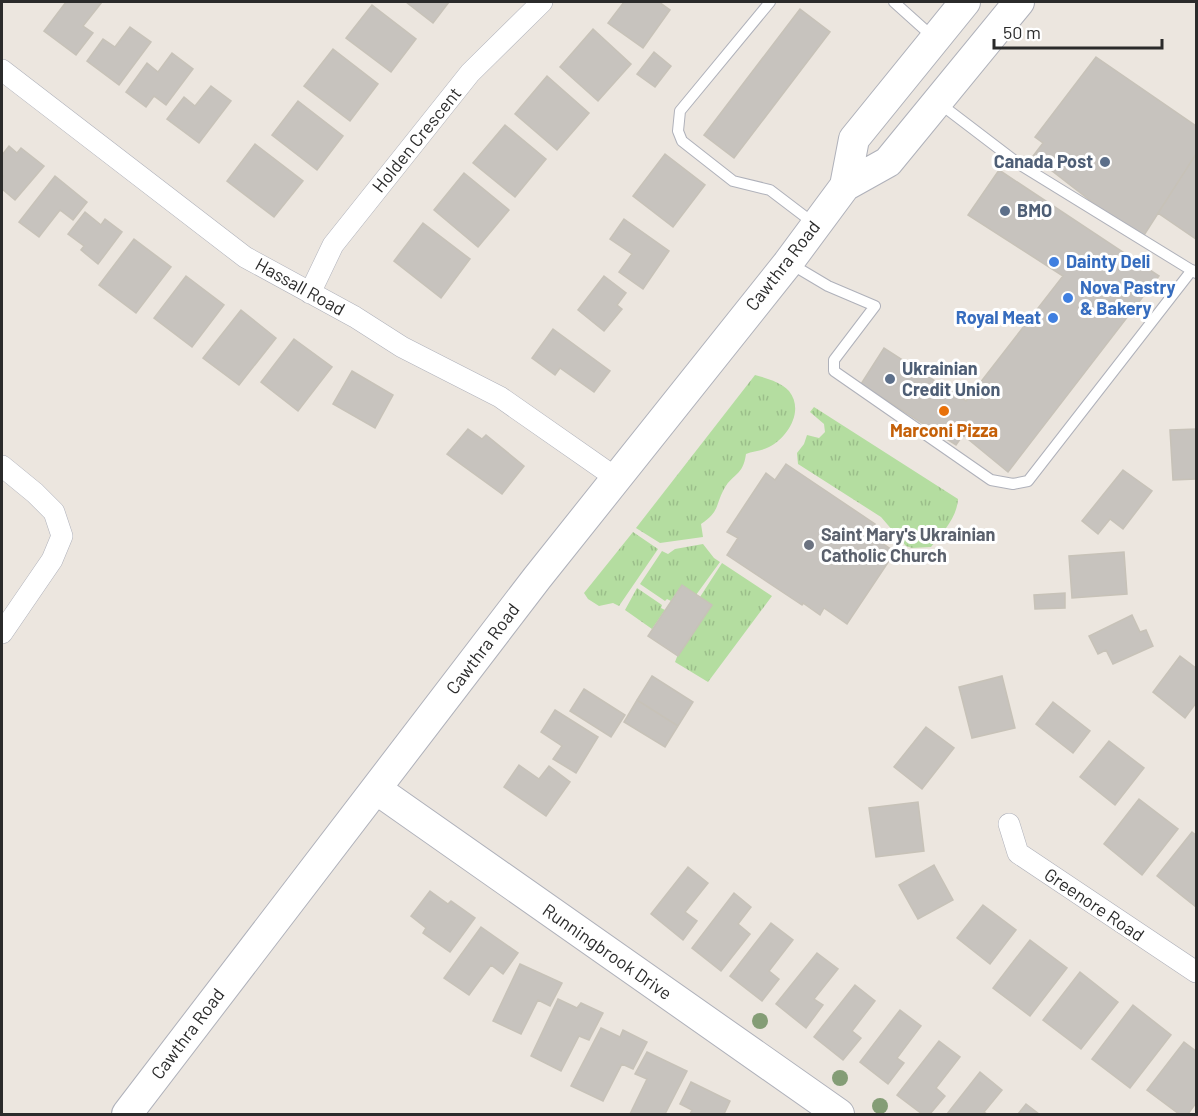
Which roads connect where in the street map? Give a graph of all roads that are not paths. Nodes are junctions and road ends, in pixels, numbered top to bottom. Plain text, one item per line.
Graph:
1 (542, 2) edge
2 (770, 2) edge
3 (894, 2) edge
4 (965, 2) edge
5 (1019, 2) edge
6 (935, 39) junction
7 (2, 70) edge
8 (938, 102) junction
9 (844, 186) junction
10 (816, 225) junction
11 (788, 263) junction
12 (1194, 272) edge
13 (310, 293) junction
14 (2, 466) edge
15 (616, 478) junction
16 (2, 633) edge
17 (376, 789) junction
18 (1009, 824) dead end
19 (1197, 972) edge
20 (127, 1114) edge
21 (839, 1114) edge

1 - 13 street, Holden Crescent
2 - 10 lane
3 - 6 lane
4 - 6 main road, Cawthra Road
5 - 8 main road, Cawthra Road
6 - 9 main road, Cawthra Road
7 - 13 street, Hassall Road
8 - 9 main road, Cawthra Road
8 - 12 lane
9 - 10 main road, Cawthra Road
10 - 11 main road, Cawthra Road
11 - 12 lane
11 - 15 main road, Cawthra Road
13 - 15 street, Hassall Road
14 - 16 street
15 - 17 main road, Cawthra Road
17 - 20 main road, Cawthra Road
17 - 21 main road, Runningbrook Drive
18 - 19 street, Greenore Road

